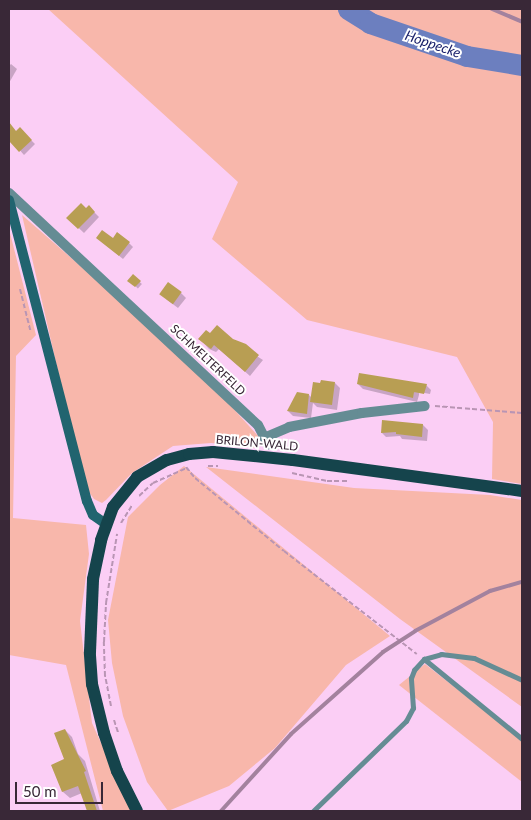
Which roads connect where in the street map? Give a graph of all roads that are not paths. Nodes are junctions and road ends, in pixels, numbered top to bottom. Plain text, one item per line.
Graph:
1 (9, 193) edge
2 (9, 200) edge
3 (425, 406) road end
4 (522, 491) edge
5 (106, 524) junction
6 (424, 660) junction
7 (522, 680) edge
8 (522, 739) edge
9 (137, 811) edge
10 (313, 811) edge

1 - 3 street, SCHMELTERFELD
2 - 5 main road
4 - 5 main road, BRILON-WALD
5 - 9 main road, BRILON-WALD
6 - 7 lane
6 - 8 lane
6 - 10 lane

